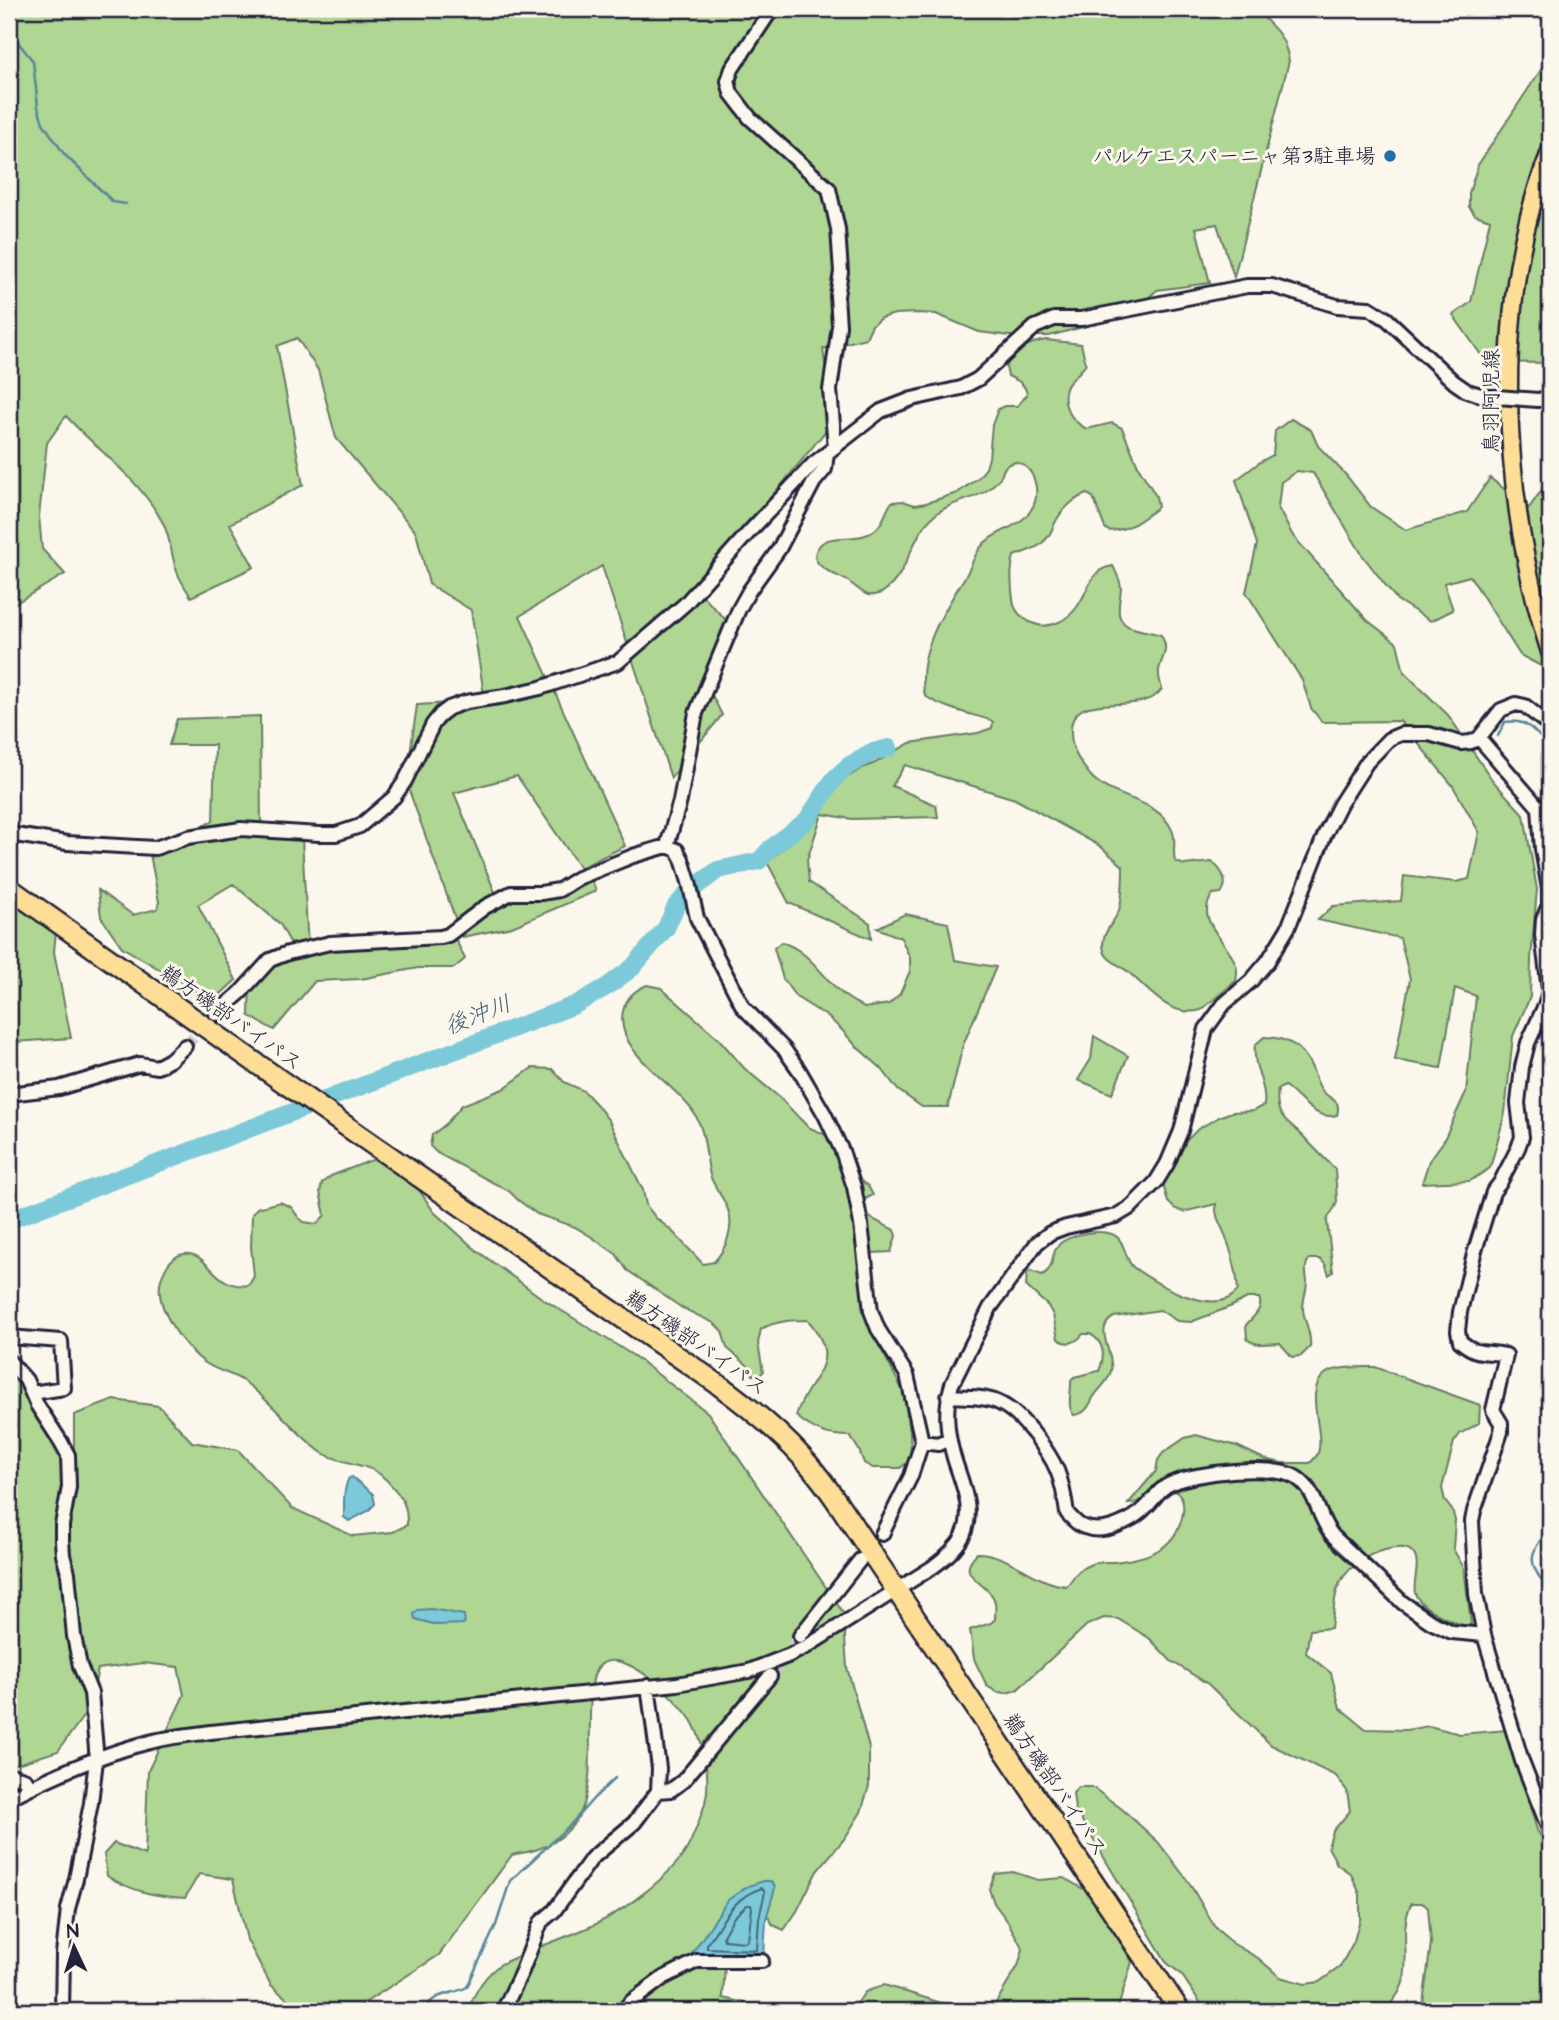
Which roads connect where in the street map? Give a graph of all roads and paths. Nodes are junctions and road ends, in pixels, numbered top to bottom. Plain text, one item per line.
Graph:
1 (772, 9) edge
2 (1550, 152) edge
3 (1550, 394) edge
4 (831, 450) junction
5 (1550, 652) edge
6 (1550, 726) edge
7 (1479, 738) junction
8 (9, 834) edge
9 (667, 846) junction
10 (9, 888) edge
11 (216, 1014) tunnel mouth
12 (185, 1046) tunnel mouth
13 (9, 1094) edge
14 (9, 1337) edge
15 (9, 1361) edge
16 (32, 1393) junction
17 (948, 1396) junction
18 (949, 1439) junction
19 (922, 1441) junction
20 (882, 1534) dead end
21 (860, 1560) dead end
22 (895, 1590) junction
23 (1484, 1635) junction
24 (800, 1636) tunnel mouth
25 (770, 1676) tunnel mouth
26 (648, 1686) junction
27 (96, 1760) junction
28 (9, 1774) edge
29 (31, 1787) junction
30 (657, 1791) junction
31 (9, 1798) edge
32 (1550, 1832) edge
33 (762, 1961) dead end
34 (62, 2011) edge
35 (503, 2011) edge
36 (622, 2011) edge
37 (1180, 2011) edge

1 - 4 street
2 - 5 main road, 鳥羽阿児線
3 - 4 street, bridge
4 - 8 street
4 - 9 street
6 - 7 street
7 - 17 street
7 - 23 street
9 - 11 street
9 - 19 street
10 - 22 highway, 鵜方磯部バイパス
12 - 13 street
14 - 16 street
15 - 16 street
16 - 27 street
17 - 18 street
17 - 23 street
18 - 19 street
18 - 22 street
19 - 20 street
21 - 24 street
22 - 26 street
22 - 37 highway, 鵜方磯部バイパス
23 - 32 street
25 - 30 street
26 - 27 street
26 - 30 street
27 - 29 street
27 - 34 street
28 - 29 street
29 - 31 street
30 - 35 street
33 - 36 street

